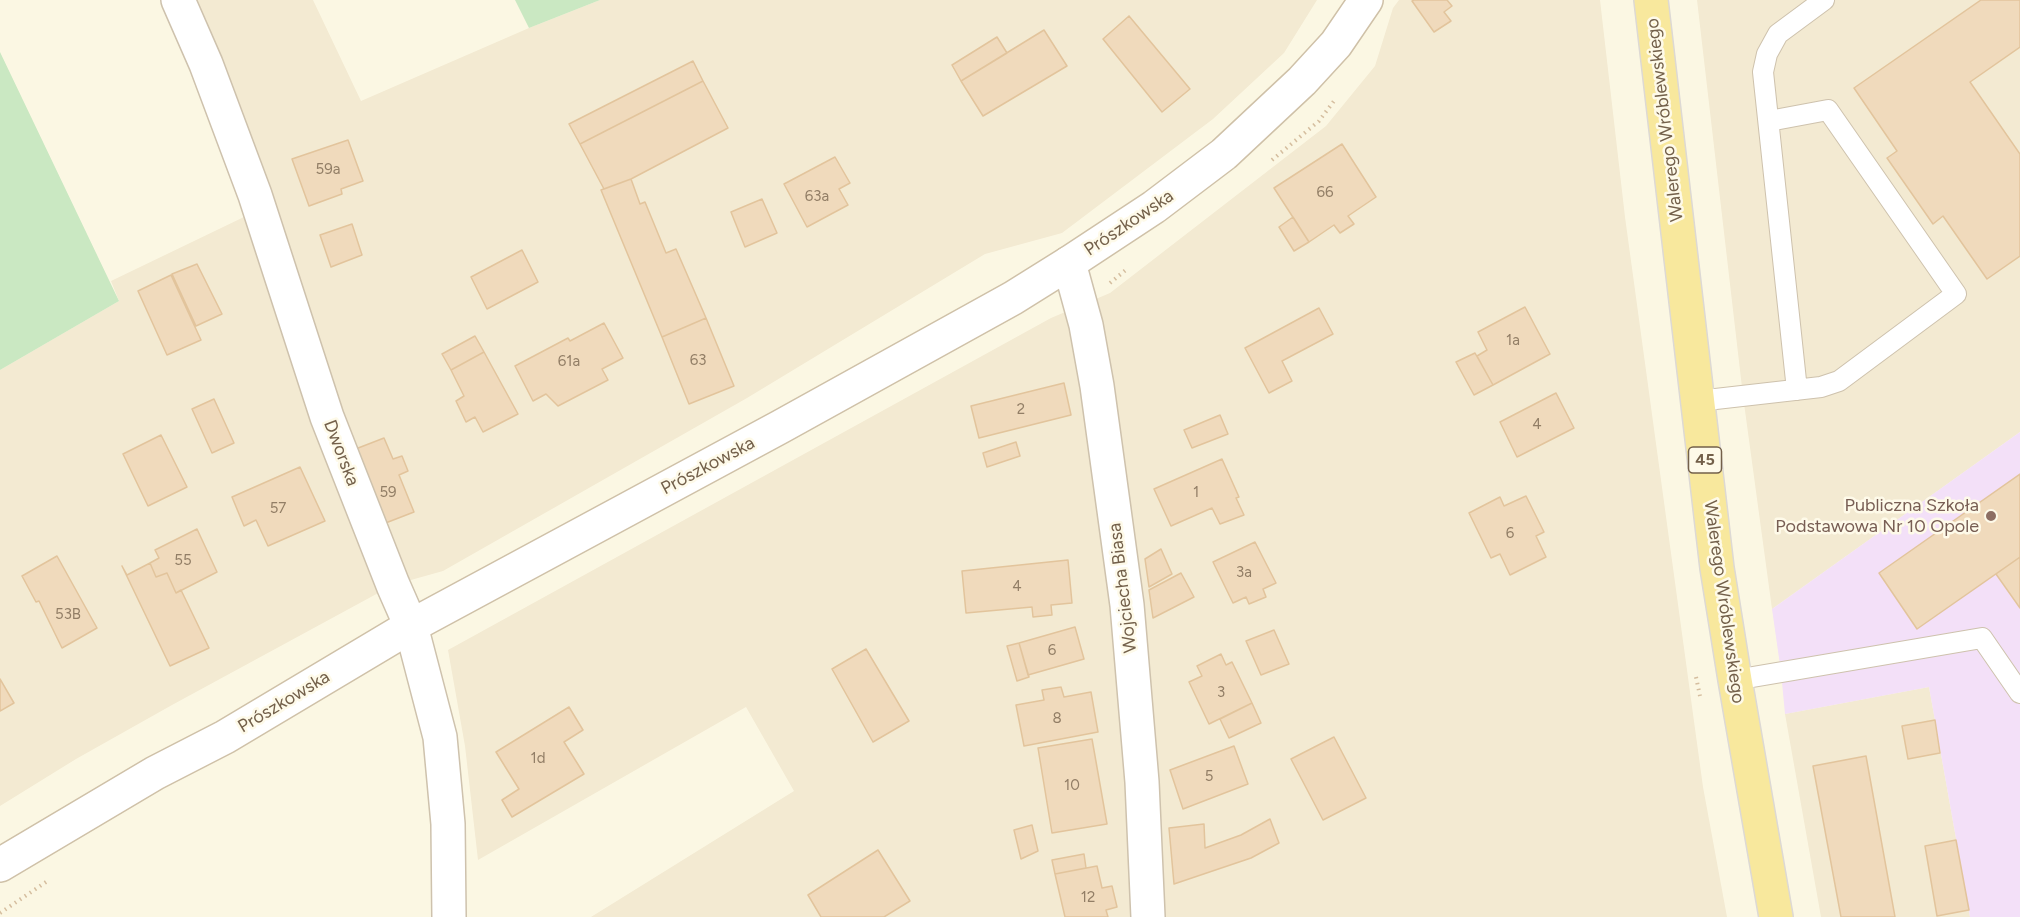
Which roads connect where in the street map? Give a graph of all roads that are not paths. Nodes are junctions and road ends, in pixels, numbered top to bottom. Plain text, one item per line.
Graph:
1 (178, 0) edge
2 (1366, 0) edge
3 (1651, 0) edge
4 (1824, 0) edge
5 (1769, 121) junction
6 (1069, 263) junction
7 (1797, 390) junction
8 (1698, 401) junction
9 (411, 626) junction
10 (1734, 680) junction
11 (2020, 693) edge
12 (0, 865) edge
13 (449, 917) edge
14 (1148, 917) edge
15 (1776, 917) edge

1 - 9 main road, Dworska
2 - 6 main road, Prószkowska
3 - 8 main road, Walerego Wróblewskiego / 45
4 - 5 lane
5 - 7 lane
5 - 7 lane
6 - 9 main road, Prószkowska
6 - 14 main road, Wojciecha Biasa
7 - 8 lane
8 - 10 main road, Walerego Wróblewskiego / 45
9 - 12 main road, Prószkowska
9 - 13 main road, Dworska
10 - 11 lane
10 - 15 main road, Walerego Wróblewskiego / 45

